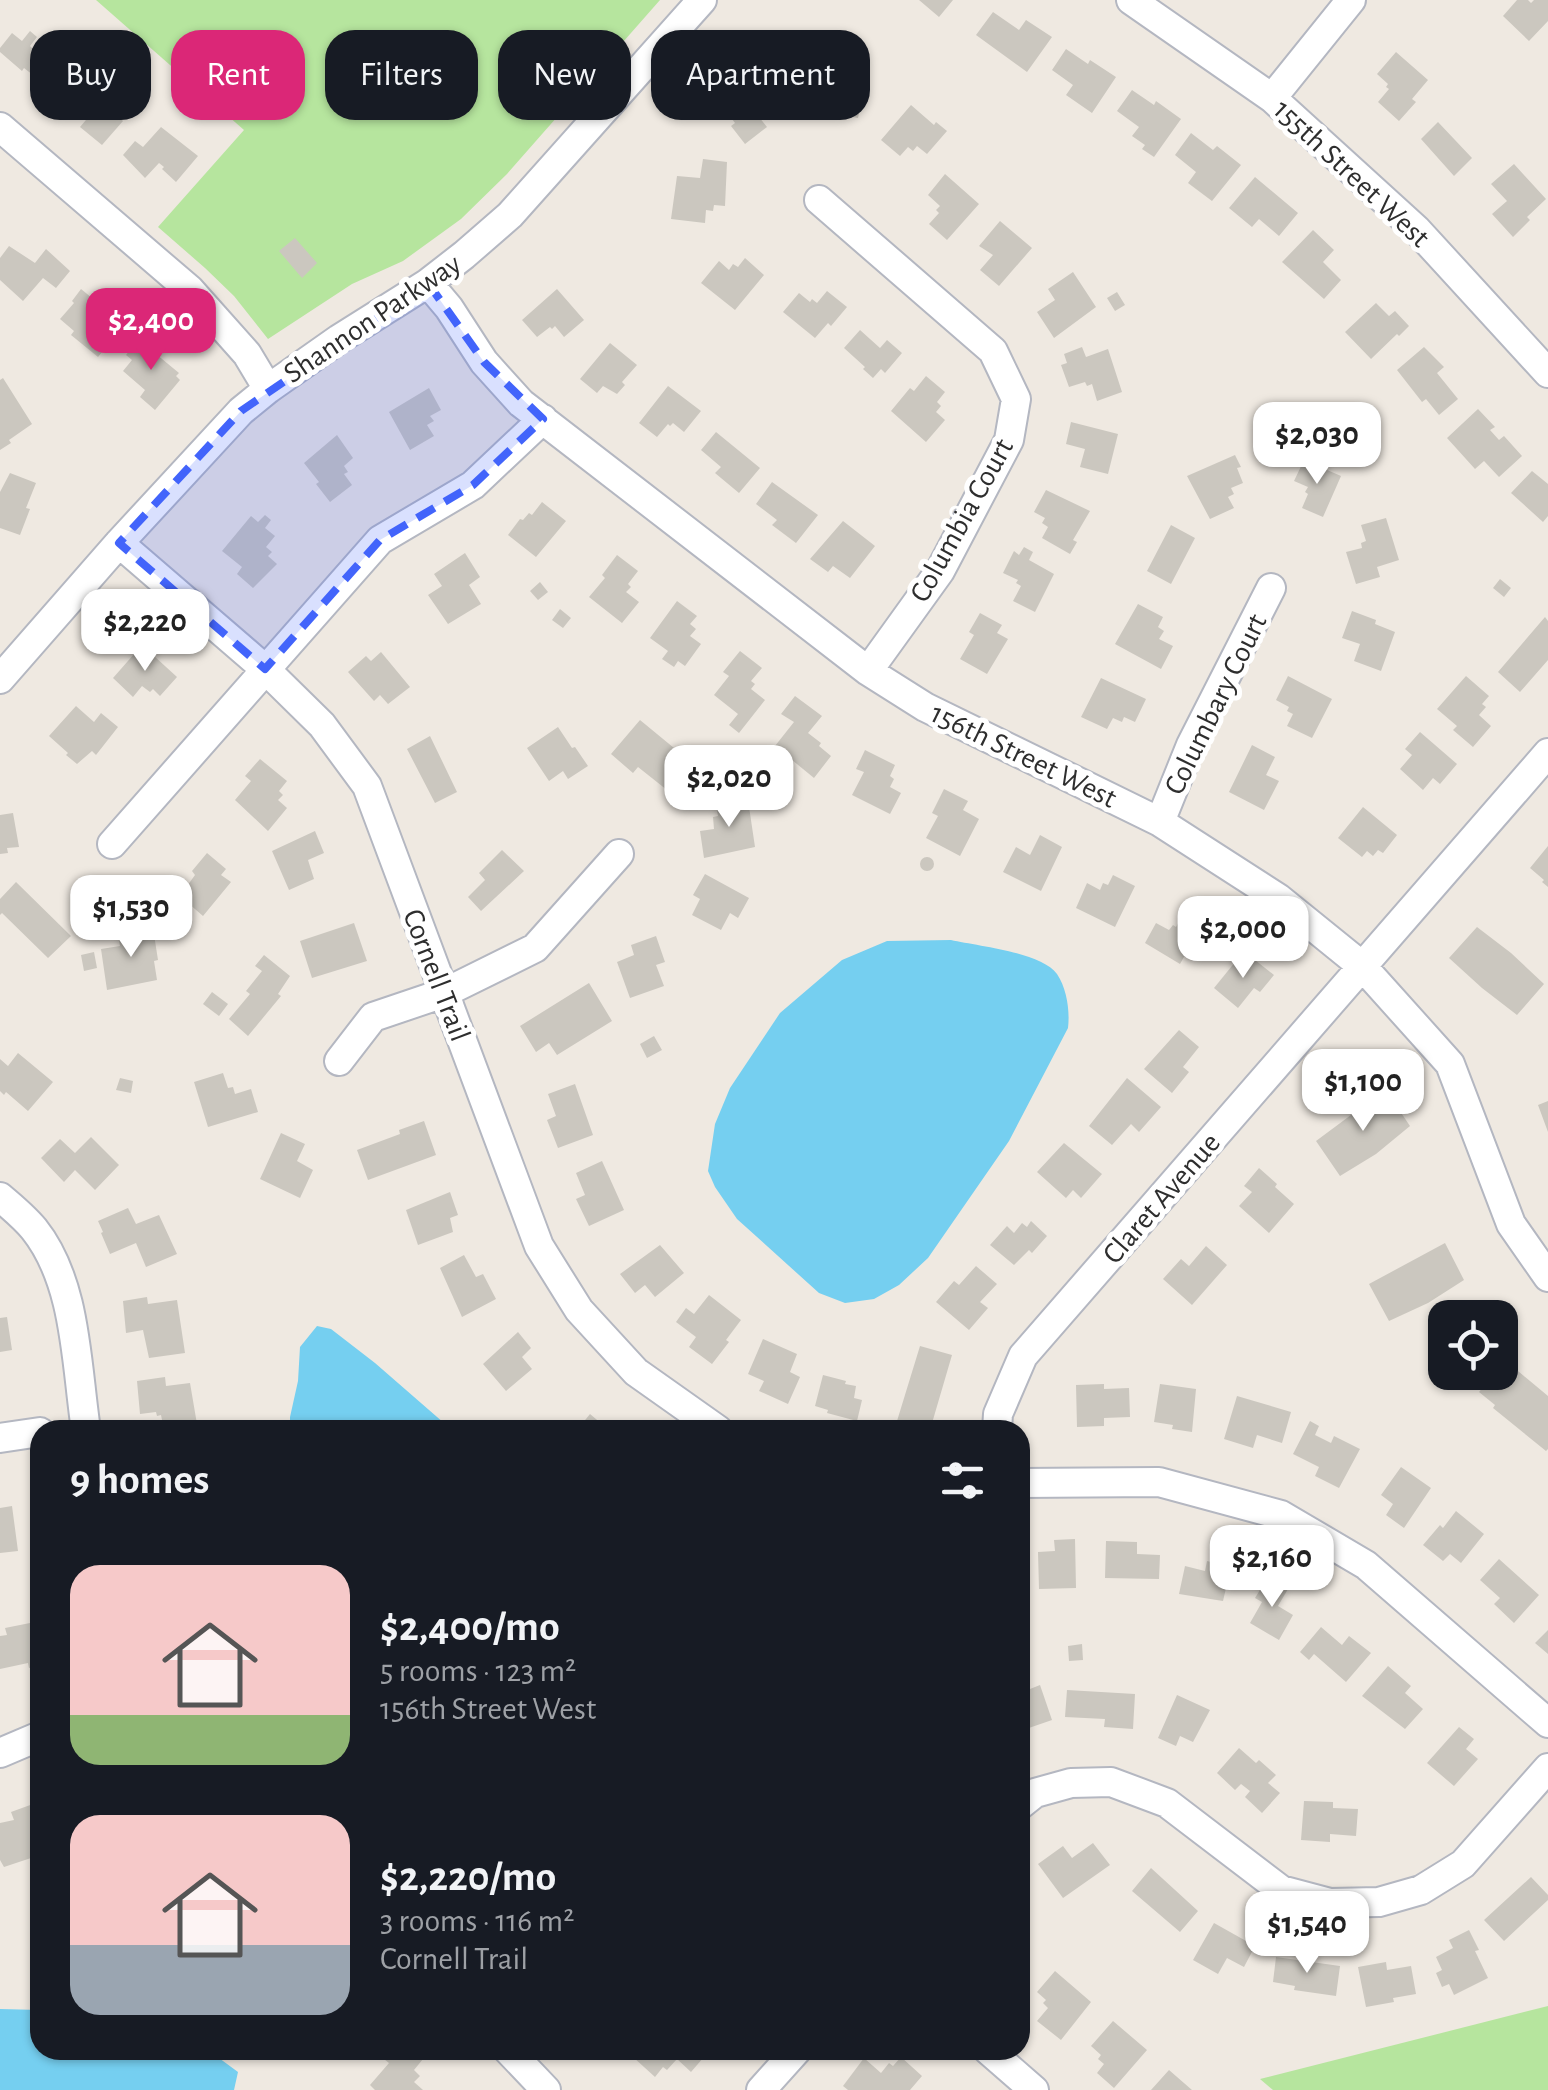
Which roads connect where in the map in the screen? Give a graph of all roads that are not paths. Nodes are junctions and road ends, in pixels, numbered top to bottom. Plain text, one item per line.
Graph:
1 (702, 0) edge
2 (1131, 0) edge
3 (1351, 0) edge
4 (1272, 98) junction
5 (0, 126) edge
6 (819, 200) dead end
7 (428, 283) junction
8 (1548, 373) edge
9 (268, 389) junction
10 (543, 420) junction
11 (119, 543) junction
12 (1271, 588) dead end
13 (265, 669) junction
14 (868, 672) junction
15 (0, 680) edge
16 (1548, 753) edge
17 (1160, 822) junction
18 (112, 844) dead end
19 (619, 854) dead end
20 (1362, 966) junction
21 (444, 992) junction
22 (339, 1061) dead end
23 (0, 1197) edge
24 (1548, 1277) edge
25 (85, 1420) edge
26 (704, 1420) edge
27 (998, 1420) edge
28 (30, 1434) edge
29 (0, 1438) edge
30 (1030, 1484) edge
31 (1548, 1724) edge
32 (30, 1740) edge
33 (0, 1753) edge
34 (1548, 1768) edge
35 (1030, 1797) edge
36 (518, 2060) edge
37 (788, 2060) edge
38 (1000, 2060) edge
39 (546, 2090) edge
40 (761, 2090) edge
41 (1034, 2090) edge

1 - 7 street, Shannon Parkway
2 - 4 street, 155th Street West
3 - 4 street
4 - 8 street, 155th Street West
5 - 9 street
6 - 14 street, Columbia Court
7 - 9 street, Shannon Parkway
7 - 10 street, 156th Street West
9 - 11 street, Shannon Parkway
10 - 13 street
10 - 14 street, 156th Street West
11 - 13 street, Cornell Trail
11 - 15 street, Shannon Parkway
12 - 17 street, Columbary Court
13 - 18 street
13 - 21 street, Cornell Trail
14 - 17 street, 156th Street West
16 - 20 street, Claret Avenue
17 - 20 street, 156th Street West
19 - 21 street
20 - 24 street, 156th Street West
20 - 27 street, Claret Avenue
21 - 22 street
21 - 26 street, Cornell Trail
23 - 25 street
28 - 29 street
30 - 31 street
32 - 33 street
34 - 35 street
36 - 39 street
37 - 40 street
38 - 41 street

